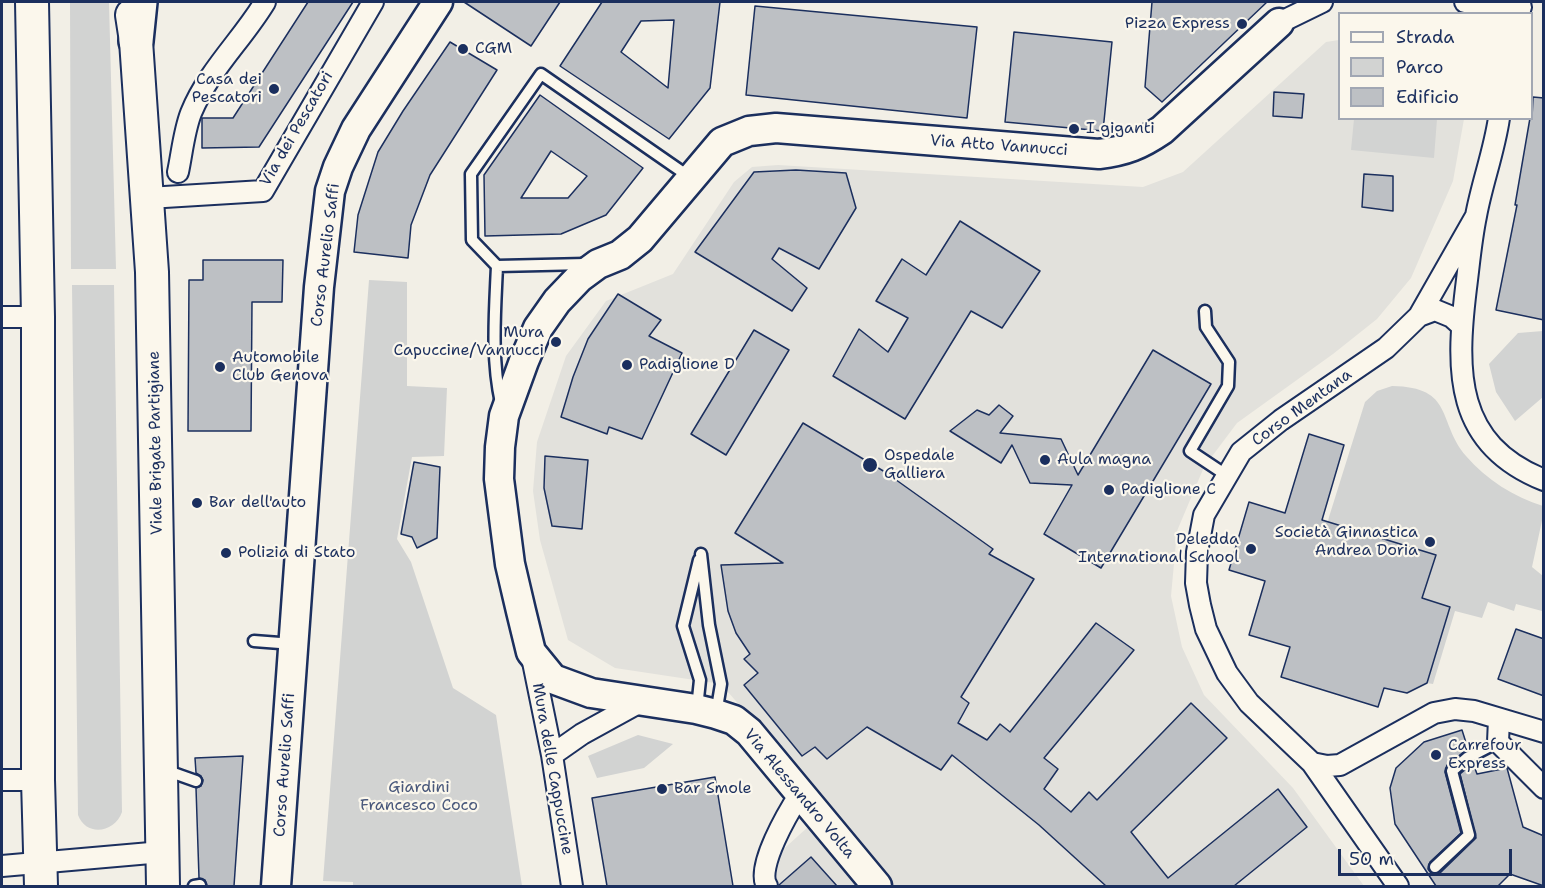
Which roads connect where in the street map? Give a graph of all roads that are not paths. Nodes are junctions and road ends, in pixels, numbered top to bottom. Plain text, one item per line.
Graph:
1 (32, 2) edge
2 (129, 2) edge
3 (140, 2) edge
4 (265, 2) edge
5 (373, 2) edge
6 (438, 2) edge
7 (1322, 2) edge
8 (1465, 2) edge
9 (1521, 7) edge
10 (1284, 12) edge
11 (136, 41) junction
12 (1499, 120) edge
13 (178, 172) dead end
14 (691, 178) junction
15 (148, 198) junction
16 (1476, 216) junction
17 (598, 264) junction
18 (497, 266) junction
19 (1205, 311) dead end
20 (1419, 316) junction
21 (2, 317) edge
22 (38, 317) junction
23 (1462, 326) junction
24 (504, 416) junction
25 (1226, 475) junction
26 (1544, 480) edge
27 (254, 641) dead end
28 (293, 644) junction
29 (531, 652) junction
30 (591, 693) joint
31 (642, 701) junction
32 (706, 712) junction
33 (1499, 718) junction
34 (1544, 732) edge
35 (1498, 742) junction
36 (552, 755) junction
37 (1312, 764) junction
38 (161, 768) junction
39 (2, 780) edge
40 (38, 780) junction
41 (196, 782) dead end
42 (1544, 788) edge
43 (800, 794) junction
44 (162, 852) junction
45 (2, 866) edge
46 (1435, 867) dead end
47 (41, 875) edge
48 (163, 886) edge
49 (276, 886) edge
50 (572, 886) edge
51 (767, 886) edge
52 (877, 886) edge
53 (1398, 886) edge

1 - 22 main road
2 - 11 main road, Viale Brigate Partigiane
3 - 11 highway
4 - 13 street
5 - 15 street, Via dei Pescatori
6 - 28 street, Corso Aurelio Saffi
7 - 10 street, Via Atto Vannucci
8 - 9 street
10 - 14 street, Via Atto Vannucci
11 - 15 main road, Viale Brigate Partigiane
12 - 16 street, Corso Mentana
14 - 17 street, Via Atto Vannucci
14 - 18 lane
15 - 38 main road, Viale Brigate Partigiane
16 - 20 street, Corso Mentana
16 - 23 street, Corso Mentana
17 - 18 lane
17 - 24 street, Mura delle Cappuccine
18 - 24 lane, Mura delle Cappuccine
19 - 25 lane
20 - 23 street
20 - 25 street, Corso Mentana
21 - 22 street
22 - 40 main road
23 - 26 street, Corso Mentana
24 - 29 street, Mura delle Cappuccine
25 - 37 street, Corso Mentana
27 - 28 lane
28 - 49 street, Corso Aurelio Saffi
29 - 30 street, Mura delle Cappuccine
29 - 36 street, Mura delle Cappuccine
30 - 31 street, Via Alessandro Volta
31 - 32 street, Via Alessandro Volta
31 - 36 street
32 - 32 lane
32 - 43 street, Via Alessandro Volta
33 - 34 street
33 - 35 street
33 - 37 street
35 - 42 street
35 - 46 lane
36 - 50 street, Mura delle Cappuccine
37 - 53 street, Corso Mentana
38 - 41 lane
38 - 44 main road, Viale Brigate Partigiane
39 - 40 street
40 - 47 main road
43 - 51 street
43 - 52 street, Via Alessandro Volta
44 - 47 street
44 - 48 main road, Viale Brigate Partigiane
45 - 47 street

